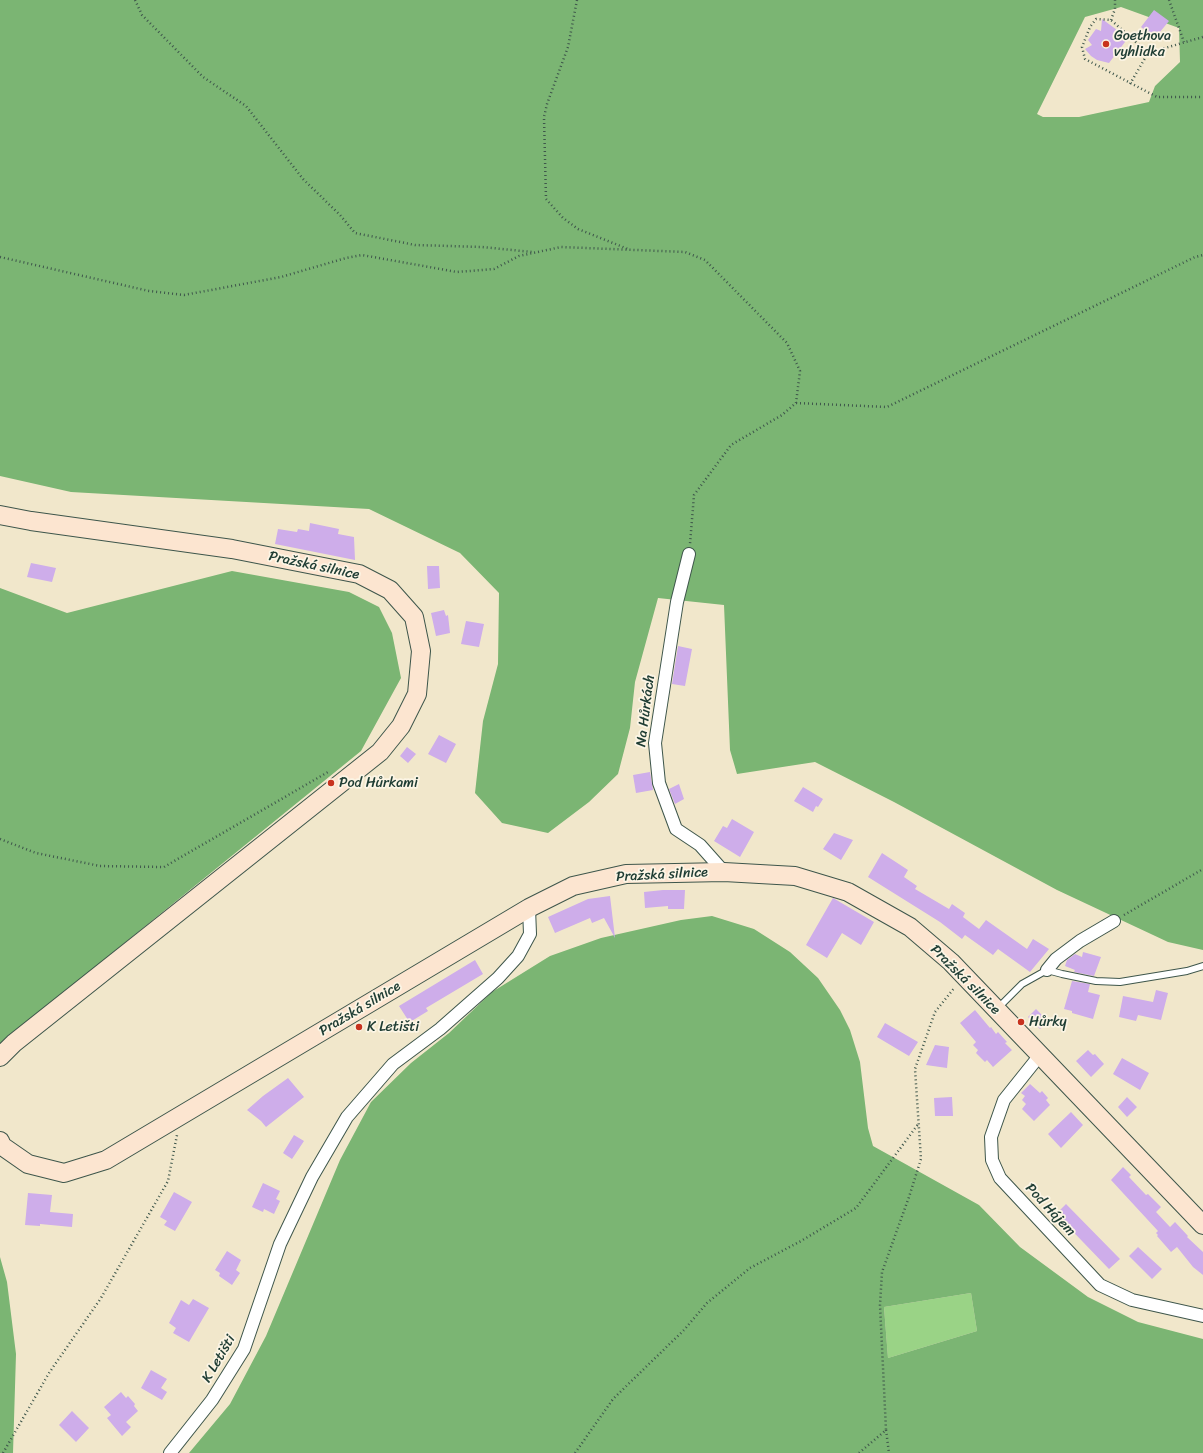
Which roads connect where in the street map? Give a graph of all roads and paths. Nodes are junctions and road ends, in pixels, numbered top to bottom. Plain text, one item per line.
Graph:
1 (135, 0) edge
2 (577, 0) edge
3 (1115, 0) edge
4 (1169, 0) edge
5 (1111, 20) junction
6 (1203, 37) edge
7 (1184, 42) junction
8 (1148, 53) junction
9 (1130, 84) junction
10 (1203, 97) edge
11 (630, 250) junction
12 (536, 252) junction
13 (1203, 255) edge
14 (0, 257) edge
15 (796, 403) junction
16 (0, 515) edge
17 (689, 554) joint
18 (331, 770) dead end
19 (0, 840) edge
20 (1203, 869) edge
21 (724, 872) junction
22 (529, 908) junction
23 (1114, 921) joint
24 (1203, 966) edge
25 (1047, 970) junction
26 (964, 976) junction
27 (996, 1010) junction
28 (1040, 1055) junction
29 (0, 1057) edge
30 (180, 1116) junction
31 (920, 1122) junction
32 (0, 1141) edge
33 (1203, 1225) edge
34 (1203, 1316) edge
35 (886, 1430) junction
36 (3, 1453) edge
37 (170, 1453) edge
38 (575, 1453) edge
39 (858, 1453) edge
40 (889, 1453) edge

1 - 12 path
2 - 11 path
3 - 5 path
4 - 7 path
5 - 8 path
5 - 9 path
6 - 7 path
7 - 8 path
8 - 9 path
9 - 10 path
11 - 12 path
11 - 15 path
12 - 14 path
13 - 15 path
15 - 17 path
16 - 29 street, Pražská silnice
17 - 21 street, Na Hůrkách
18 - 19 path
20 - 23 path
21 - 22 street, Pražská silnice
21 - 26 street, Pražská silnice
22 - 30 street, Pražská silnice
22 - 37 street, K Letišti
23 - 25 street
24 - 25 lane
25 - 27 lane
26 - 27 street, Pražská silnice
26 - 31 path
27 - 28 street, Pražská silnice
28 - 33 street, Pražská silnice
28 - 34 street, Pod Hájem
30 - 32 street, Pražská silnice
30 - 36 path
31 - 35 path
31 - 38 path
35 - 39 path
35 - 40 path

